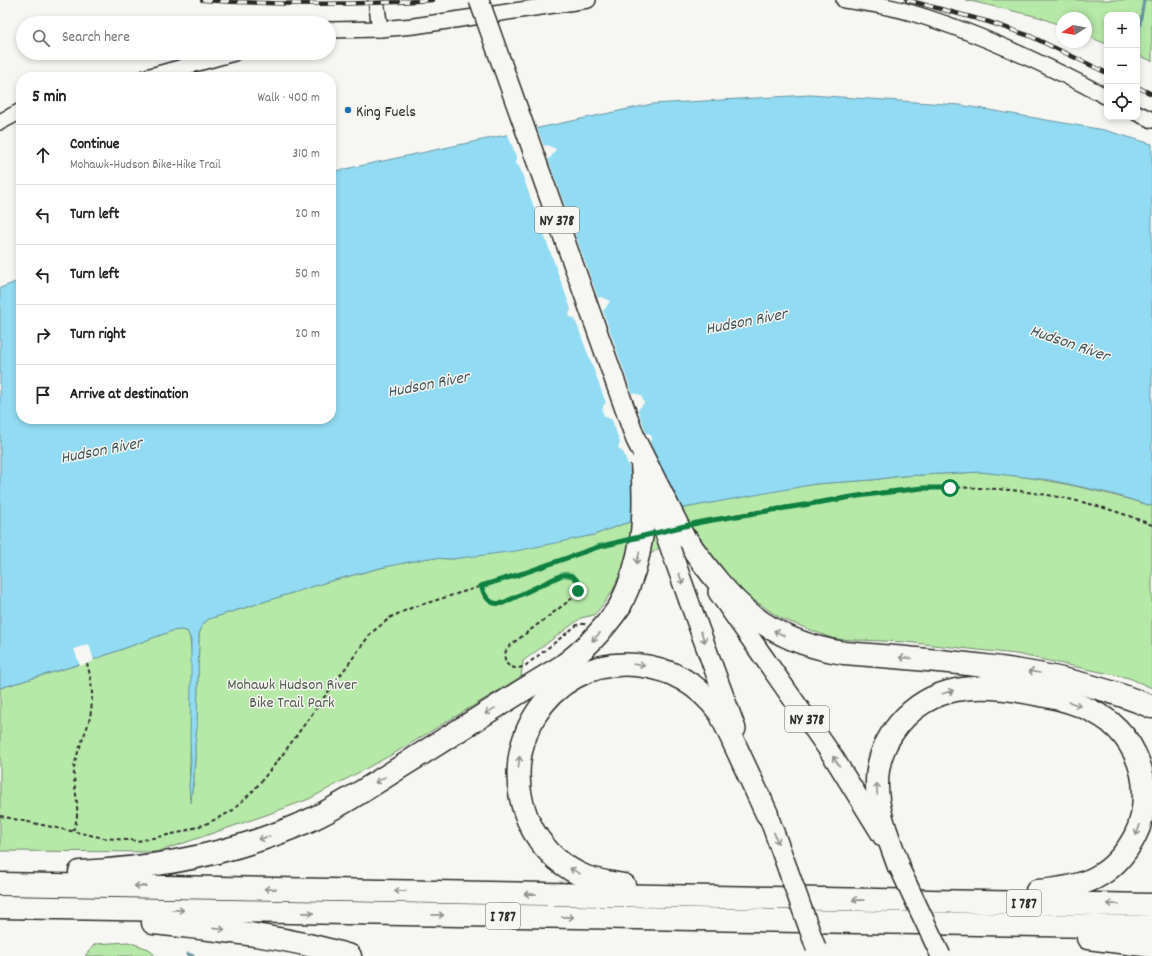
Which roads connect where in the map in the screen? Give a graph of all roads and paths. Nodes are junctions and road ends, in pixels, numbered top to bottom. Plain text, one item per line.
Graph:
1 (376, 0) edge
2 (479, 0) edge
3 (588, 0) edge
4 (844, 0) edge
5 (380, 29) junction
6 (336, 30) edge
7 (209, 60) edge
8 (165, 72) edge
9 (1104, 96) edge
10 (16, 114) edge
11 (1140, 114) edge
12 (1152, 120) edge
13 (0, 122) edge
14 (636, 440) junction
15 (642, 463) junction
16 (1152, 525) edge
17 (690, 532) junction
18 (629, 539) dead end
19 (709, 575) junction
20 (481, 586) junction
21 (592, 626) dead end
22 (87, 664) dead end
23 (1152, 707) edge
24 (767, 814) junction
25 (0, 816) edge
26 (73, 831) junction
27 (899, 867) junction
28 (0, 877) edge
29 (0, 884) edge
30 (723, 897) junction
31 (897, 900) junction
32 (1152, 905) edge
33 (0, 907) edge
34 (41, 908) junction
35 (964, 923) junction
36 (1152, 927) edge
37 (1152, 946) edge
38 (818, 953) edge
39 (350, 956) edge
40 (941, 956) edge

1 - 5 street
2 - 14 main road, NY 378, bridge
3 - 5 street
4 - 9 street
5 - 6 street
7 - 8 street
10 - 13 street
11 - 12 street
14 - 15 main road, NY 378, bridge
14 - 17 main road, NY 378, bridge
15 -> 24 main road, NY 378, bridge
15 -> 28 highway, bridge
16 - 17 path
17 - 19 highway
18 - 20 path
23 -> 19 highway
27 -> 19 main road, NY 378
20 - 21 path
20 - 26 path
22 - 26 path
30 -> 24 highway
24 -> 38 main road, NY 378, bridge
25 - 26 path
27 -> 31 highway
27 - 40 main road, NY 378, bridge
30 -> 29 highway, I 787
31 -> 30 highway, I 787
32 -> 31 highway, I 787
33 - 34 highway, I 787
34 -> 35 highway, I 787
34 -> 39 highway
35 - 36 highway, I 787
35 - 37 highway

